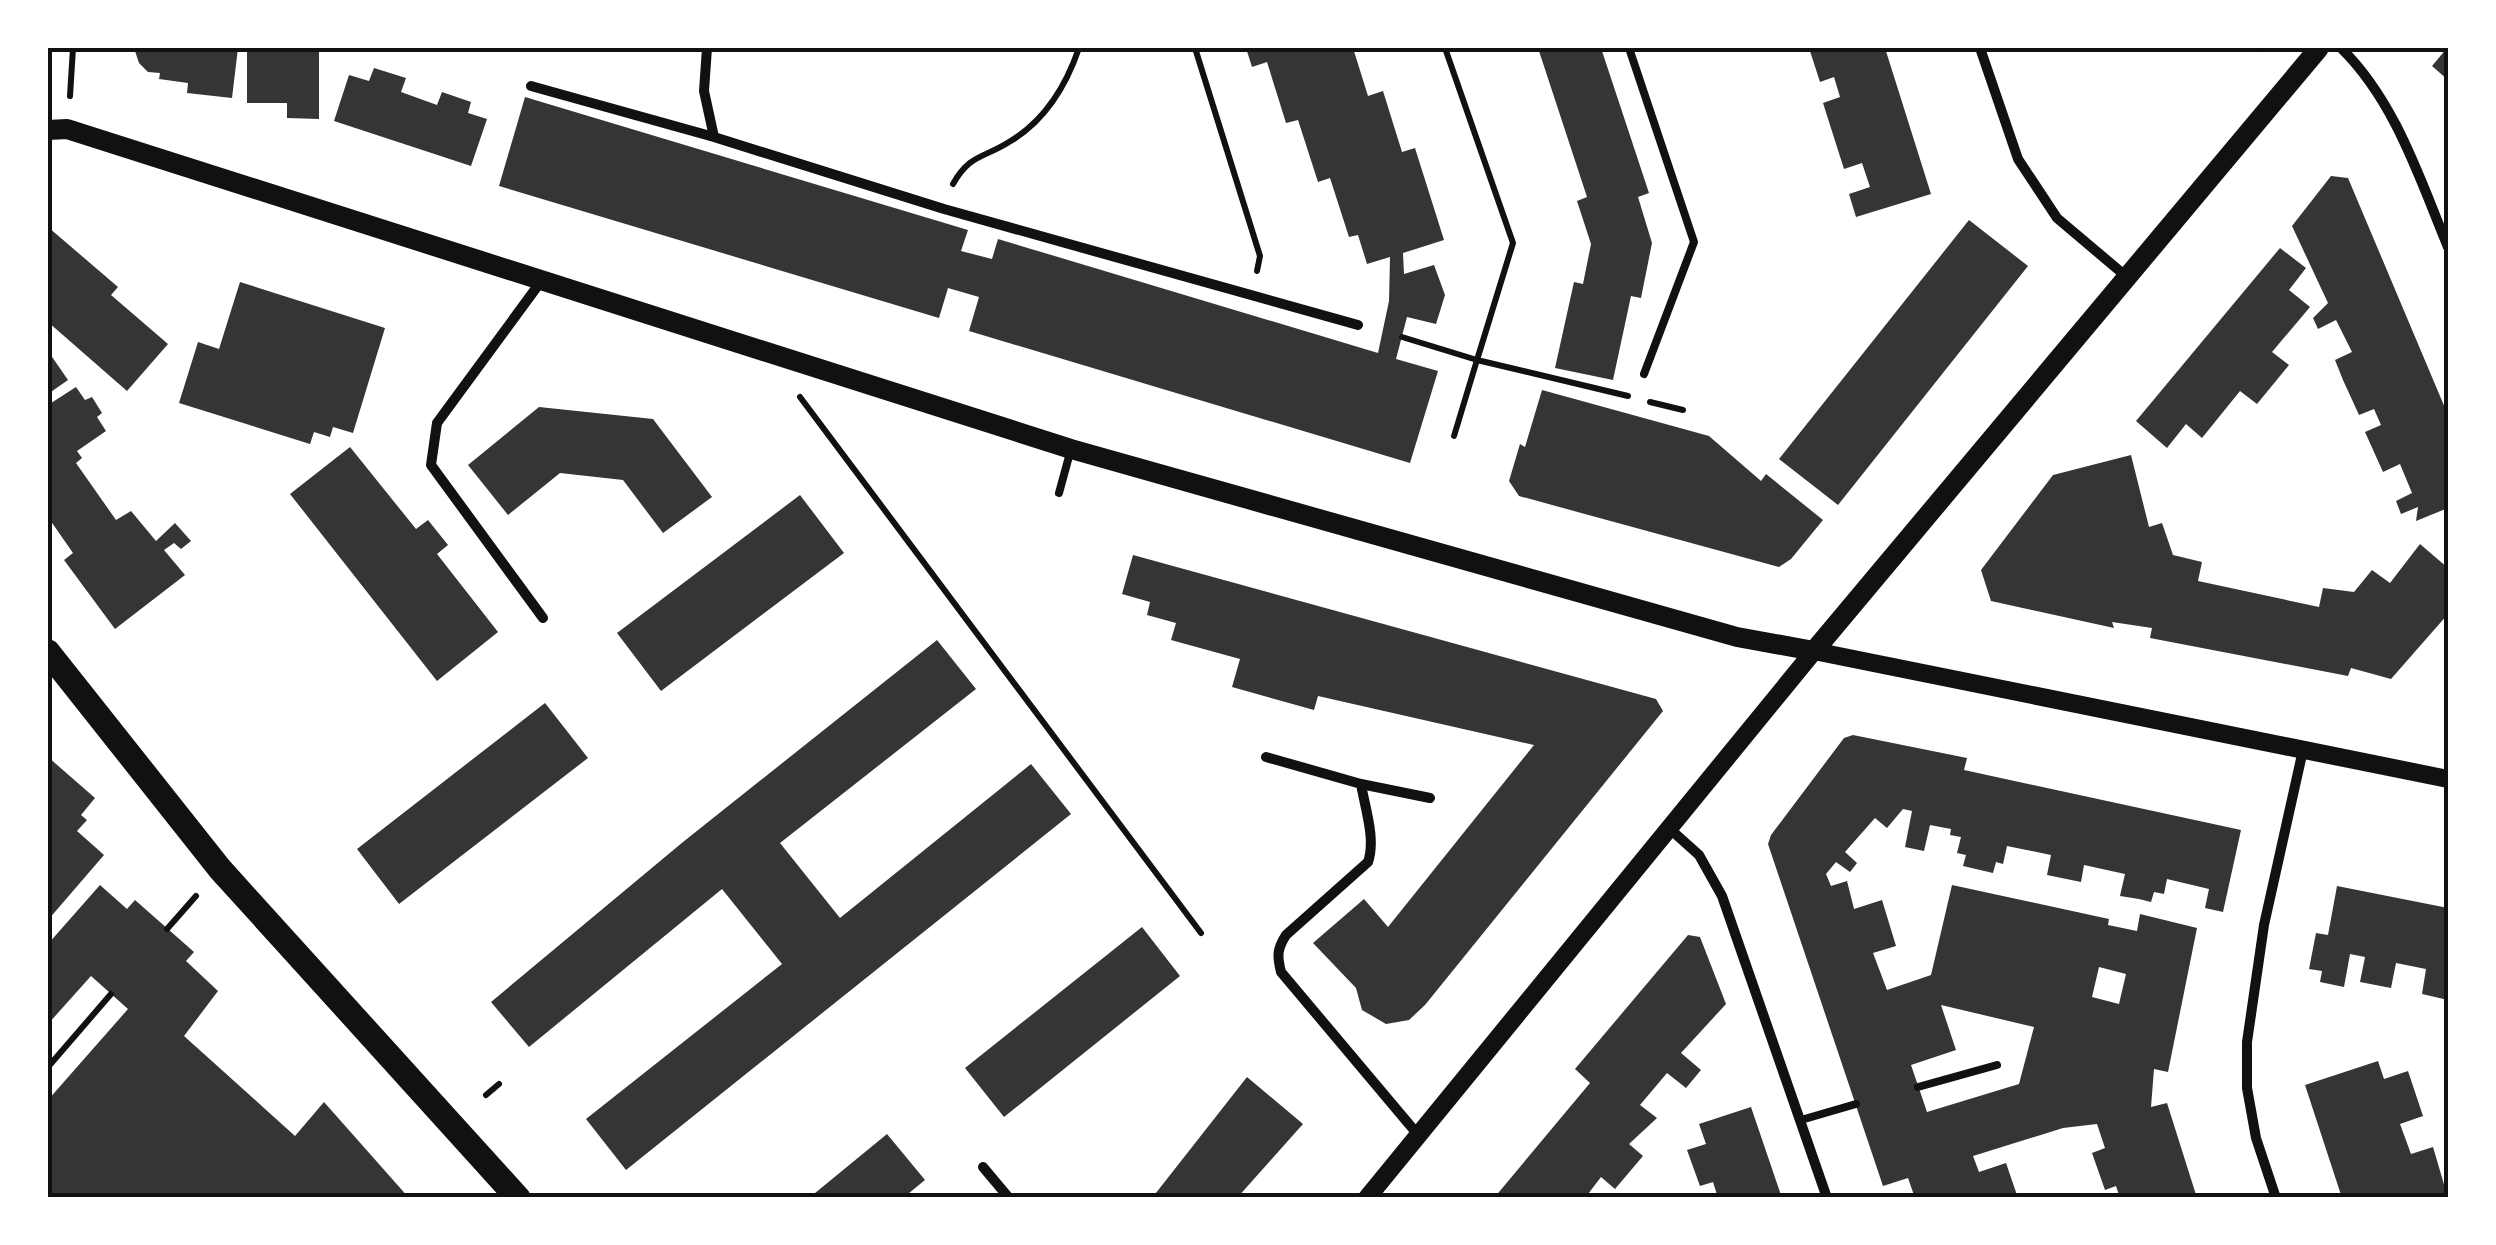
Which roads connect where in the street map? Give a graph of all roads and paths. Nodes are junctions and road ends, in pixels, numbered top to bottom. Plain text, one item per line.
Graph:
1 (73, 48) edge
2 (708, 48) edge
3 (1079, 48) edge
4 (1195, 48) edge
5 (1445, 48) edge
6 (1629, 48) edge
7 (1980, 48) edge
8 (2319, 48) edge
9 (2341, 48) edge
10 (532, 86) dead end
11 (69, 106) dead end
12 (48, 130) edge
13 (714, 138) junction
14 (944, 209) junction
15 (2448, 246) edge
16 (2128, 278) junction
17 (542, 280) junction
18 (1250, 296) junction
19 (1358, 324) dead end
20 (1402, 337) dead end
21 (766, 352) junction
22 (1478, 360) junction
23 (1644, 374) dead end
24 (1683, 410) dead end
25 (1454, 436) dead end
26 (1072, 449) junction
27 (1059, 493) dead end
28 (543, 618) dead end
29 (1814, 651) junction
30 (48, 652) edge
31 (2303, 750) junction
32 (1266, 757) dead end
33 (2448, 779) edge
34 (1361, 784) junction
35 (1430, 798) dead end
36 (1670, 830) junction
37 (185, 909) dead end
38 (167, 928) dead end
39 (1201, 933) dead end
40 (111, 994) dead end
41 (1997, 1065) dead end
42 (48, 1066) edge
43 (499, 1084) dead end
44 (1918, 1087) dead end
45 (486, 1095) dead end
46 (1856, 1104) dead end
47 (1801, 1120) junction
48 (1418, 1136) junction
49 (983, 1167) dead end
50 (518, 1198) edge
51 (1009, 1198) edge
52 (1367, 1198) edge
53 (1827, 1198) edge
54 (2276, 1198) edge

1 - 11 path
2 - 13 street
3 - 14 path
4 - 18 path
5 - 22 path
6 - 23 lane
7 - 16 street
8 - 16 main road
9 - 15 street
10 - 13 street
12 - 17 main road
13 - 14 street
14 - 18 street
16 - 29 main road
17 - 21 main road
17 - 28 street
18 - 19 street
20 - 22 path
21 - 26 main road
21 - 39 path
22 - 24 path
22 - 25 path
26 - 27 lane
26 - 29 main road
29 - 31 street
29 - 36 street
30 - 50 main road
31 - 33 street
31 - 54 street
32 - 34 street
34 - 35 street
34 - 48 street
36 - 47 street
36 - 48 street
37 - 38 path
40 - 42 path
41 - 44 lane
43 - 45 path
46 - 47 lane
47 - 53 street
48 - 52 street
49 - 51 street

